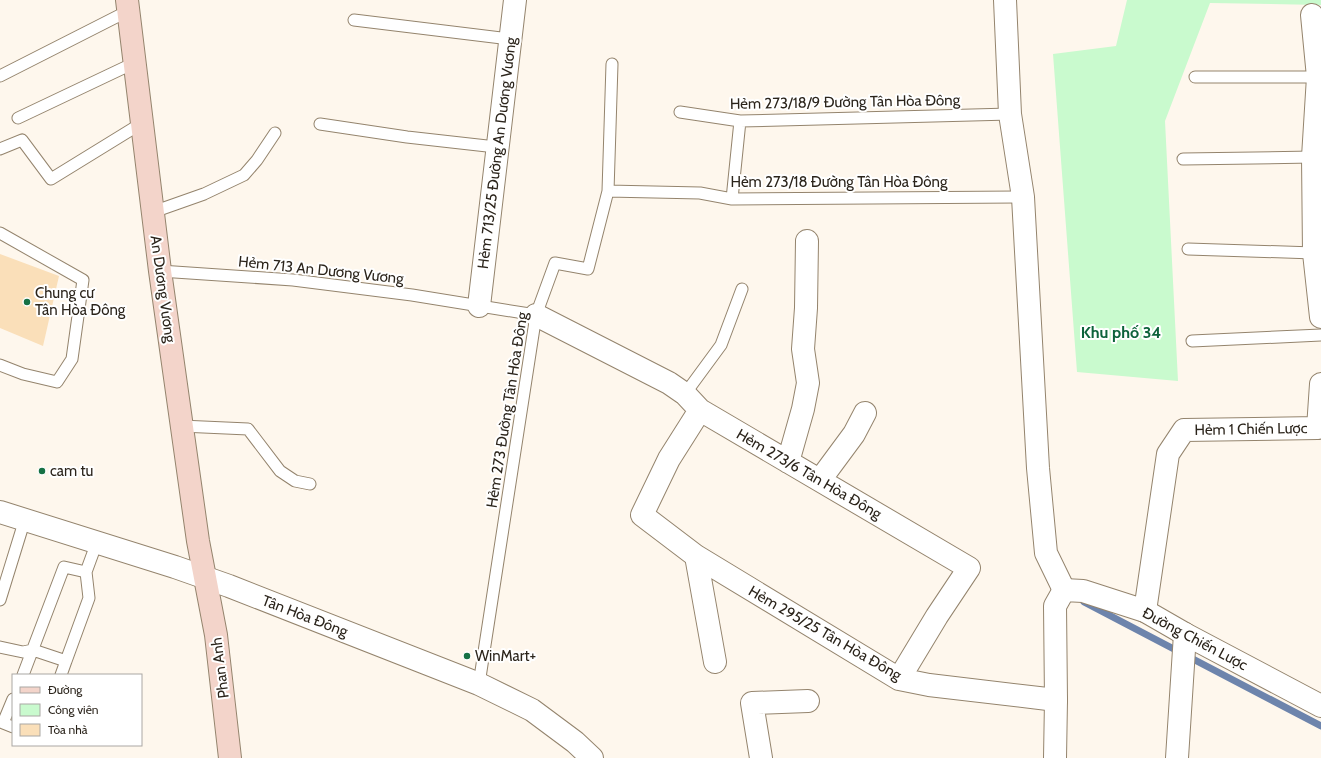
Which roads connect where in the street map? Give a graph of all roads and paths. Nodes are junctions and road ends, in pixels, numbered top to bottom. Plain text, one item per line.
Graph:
1 (514, 0) edge
2 (1005, 0) edge
3 (127, 6) edge
4 (1312, 15) dead end
5 (354, 20) dead end
6 (510, 39) junction
7 (134, 63) junction
8 (612, 64) dead end
9 (0, 76) edge
10 (1195, 77) dead end
11 (1318, 77) junction
12 (680, 112) dead end
13 (1010, 114) junction
14 (18, 118) dead end
15 (740, 121) junction
16 (142, 123) junction
17 (320, 124) dead end
18 (275, 133) dead end
19 (496, 147) junction
20 (0, 149) edge
21 (1314, 157) junction
22 (1183, 159) dead end
23 (608, 191) junction
24 (1023, 197) junction
25 (732, 199) junction
26 (153, 212) junction
27 (0, 234) edge
28 (807, 241) dead end
29 (1188, 249) dead end
30 (1314, 253) junction
31 (160, 271) junction
32 (742, 289) dead end
33 (479, 306) junction
34 (536, 315) junction
35 (1321, 317) edge
36 (1321, 335) edge
37 (1192, 341) dead end
38 (0, 365) edge
39 (1321, 384) edge
40 (685, 394) junction
41 (700, 410) junction
42 (865, 413) dead end
43 (181, 426) junction
44 (1320, 428) edge
45 (788, 462) junction
46 (820, 480) junction
47 (310, 484) dead end
48 (0, 512) edge
49 (25, 519) junction
50 (97, 542) junction
51 (696, 556) junction
52 (86, 572) junction
53 (205, 578) junction
54 (1064, 590) junction
55 (0, 600) edge
56 (1145, 611) junction
57 (1185, 634) junction
58 (0, 647) edge
59 (33, 650) junction
60 (66, 661) junction
61 (715, 662) dead end
62 (23, 674) edge
63 (61, 674) edge
64 (899, 679) junction
65 (479, 684) junction
66 (12, 700) edge
67 (1056, 700) junction
68 (808, 701) dead end
69 (1321, 706) edge
70 (12, 726) edge
71 (230, 758) edge
72 (592, 758) edge
73 (761, 758) edge
74 (1055, 758) edge
75 (1177, 758) edge

1 - 6 street, Hẻm 713/25 Đường An Dương Vương
2 - 13 street
3 - 7 main road, An Dương Vương
3 - 9 lane
4 - 11 street
5 - 6 lane
6 - 19 street, Hẻm 713/25 Đường An Dương Vương
7 - 14 lane
7 - 16 main road, An Dương Vương
8 - 23 lane, Hẻm 273 Đường Tân Hòa Đông
10 - 11 lane
11 - 21 street
12 - 15 lane, Hẻm 273/18/9 Đường Tân Hòa Đông
13 - 15 lane, Hẻm 273/18/9 Đường Tân Hòa Đông
13 - 24 street
15 - 25 lane
16 - 20 lane
16 - 26 main road, An Dương Vương
17 - 19 lane
18 - 26 lane
19 - 33 street, Hẻm 713/25 Đường An Dương Vương
21 - 22 lane
21 - 30 street
23 - 25 lane, Hẻm 273/18 Đường Tân Hòa Đông
23 - 34 lane, Hẻm 273 Đường Tân Hòa Đông
24 - 25 lane, Hẻm 273/18 Đường Tân Hòa Đông
24 - 54 street
26 - 31 main road, An Dương Vương
27 - 38 lane
28 - 45 street
29 - 30 lane
30 - 35 street
31 - 33 lane, Hẻm 713 An Dương Vương
31 - 43 main road, An Dương Vương
32 - 40 lane
33 - 34 lane, Hẻm 713 An Dương Vương
34 - 40 street, Hẻm 273/6 Tân Hòa Đông
34 - 65 lane, Hẻm 273 Đường Tân Hòa Đông
36 - 37 lane
39 - 44 street, Hẻm 1 Chiến Lược
40 - 41 street, Hẻm 273/6 Tân Hòa Đông
41 - 45 street, Hẻm 273/6 Tân Hòa Đông
41 - 51 street, Hẻm 295/25 Tân Hòa Đông
42 - 46 street
43 - 47 lane
43 - 53 main road, An Dương Vương
44 - 56 street, Hẻm 1 Chiến Lược
45 - 46 street, Hẻm 273/6 Tân Hòa Đông
46 - 64 street, Hẻm 273/6 Tân Hòa Đông
48 - 49 street, Tân Hòa Đông
49 - 50 street, Tân Hòa Đông
49 - 55 lane
50 - 52 lane
50 - 53 street, Tân Hòa Đông
51 - 61 street
51 - 64 street, Hẻm 295/25 Tân Hòa Đông
52 - 59 lane
52 - 60 lane
53 - 65 street, Tân Hòa Đông
53 - 71 main road, Phan Anh
54 - 56 street, Đường Chiến Lược
54 - 67 street
56 - 57 street, Đường Chiến Lược
57 - 69 street, Đường Chiến Lược
57 - 75 street
58 - 59 lane
59 - 60 lane
59 - 62 lane
60 - 63 lane
64 - 67 street, Hẻm 295/25 Tân Hòa Đông
65 - 72 street, Tân Hòa Đông
66 - 70 lane
67 - 74 street
68 - 73 street

